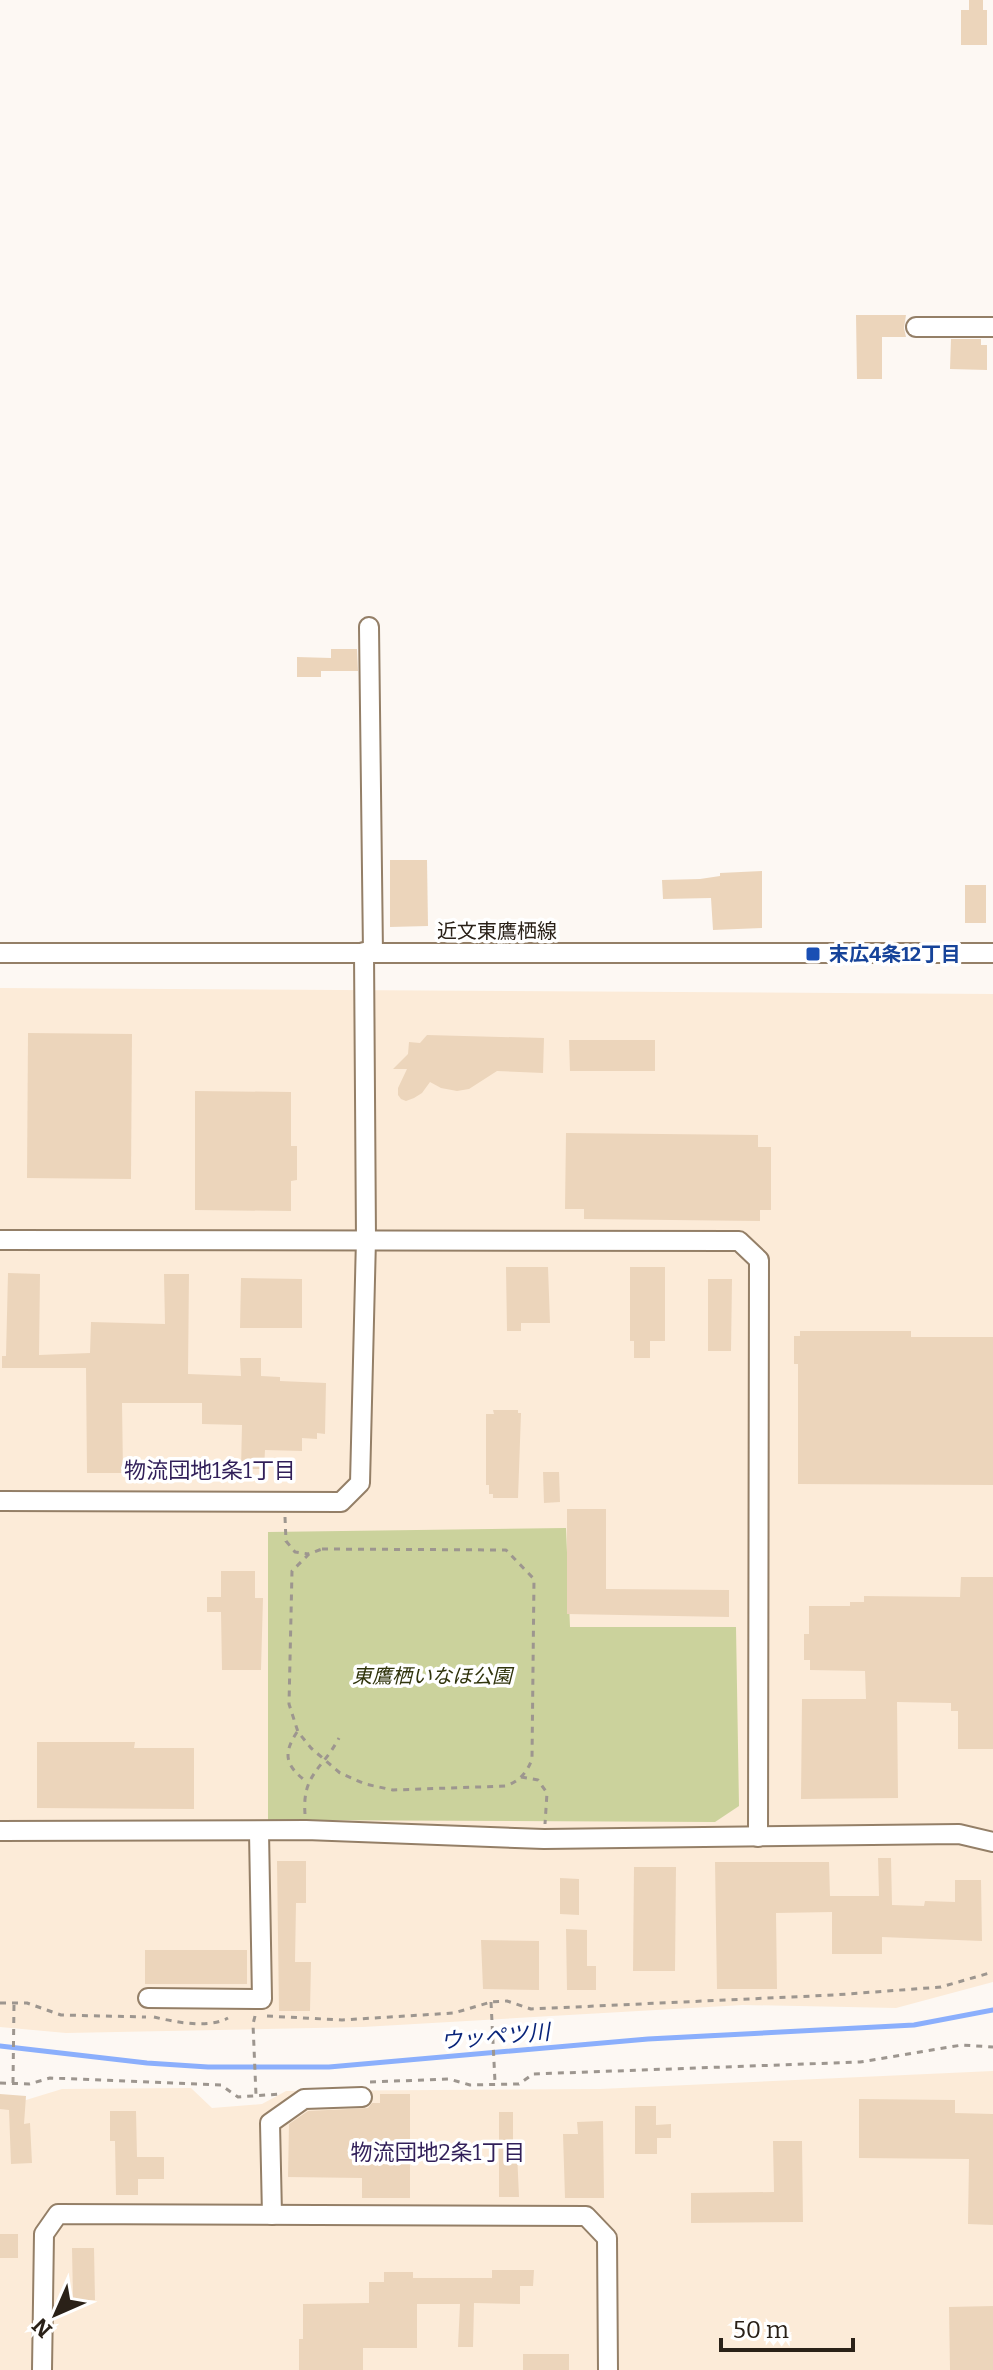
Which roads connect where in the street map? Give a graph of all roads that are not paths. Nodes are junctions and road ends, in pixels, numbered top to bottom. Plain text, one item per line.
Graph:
1 (916, 327) dead end
2 (993, 327) edge
3 (369, 627) dead end
4 (0, 953) edge
5 (369, 953) junction
6 (993, 953) edge
7 (366, 1239) junction
8 (0, 1240) edge
9 (0, 1501) edge
10 (0, 1831) edge
11 (259, 1832) junction
12 (758, 1837) junction
13 (993, 1842) edge
14 (148, 1998) dead end
15 (362, 2097) dead end
16 (272, 2215) junction
17 (42, 2370) edge
18 (608, 2370) edge

1 - 2 street
3 - 5 street
4 - 5 street, 近文東鷹栖線
5 - 6 street, 近文東鷹栖線
5 - 7 street
7 - 8 street
7 - 9 street
7 - 12 street
10 - 11 street
11 - 12 street
11 - 14 street
12 - 13 street
15 - 16 street
16 - 17 street
16 - 18 street

